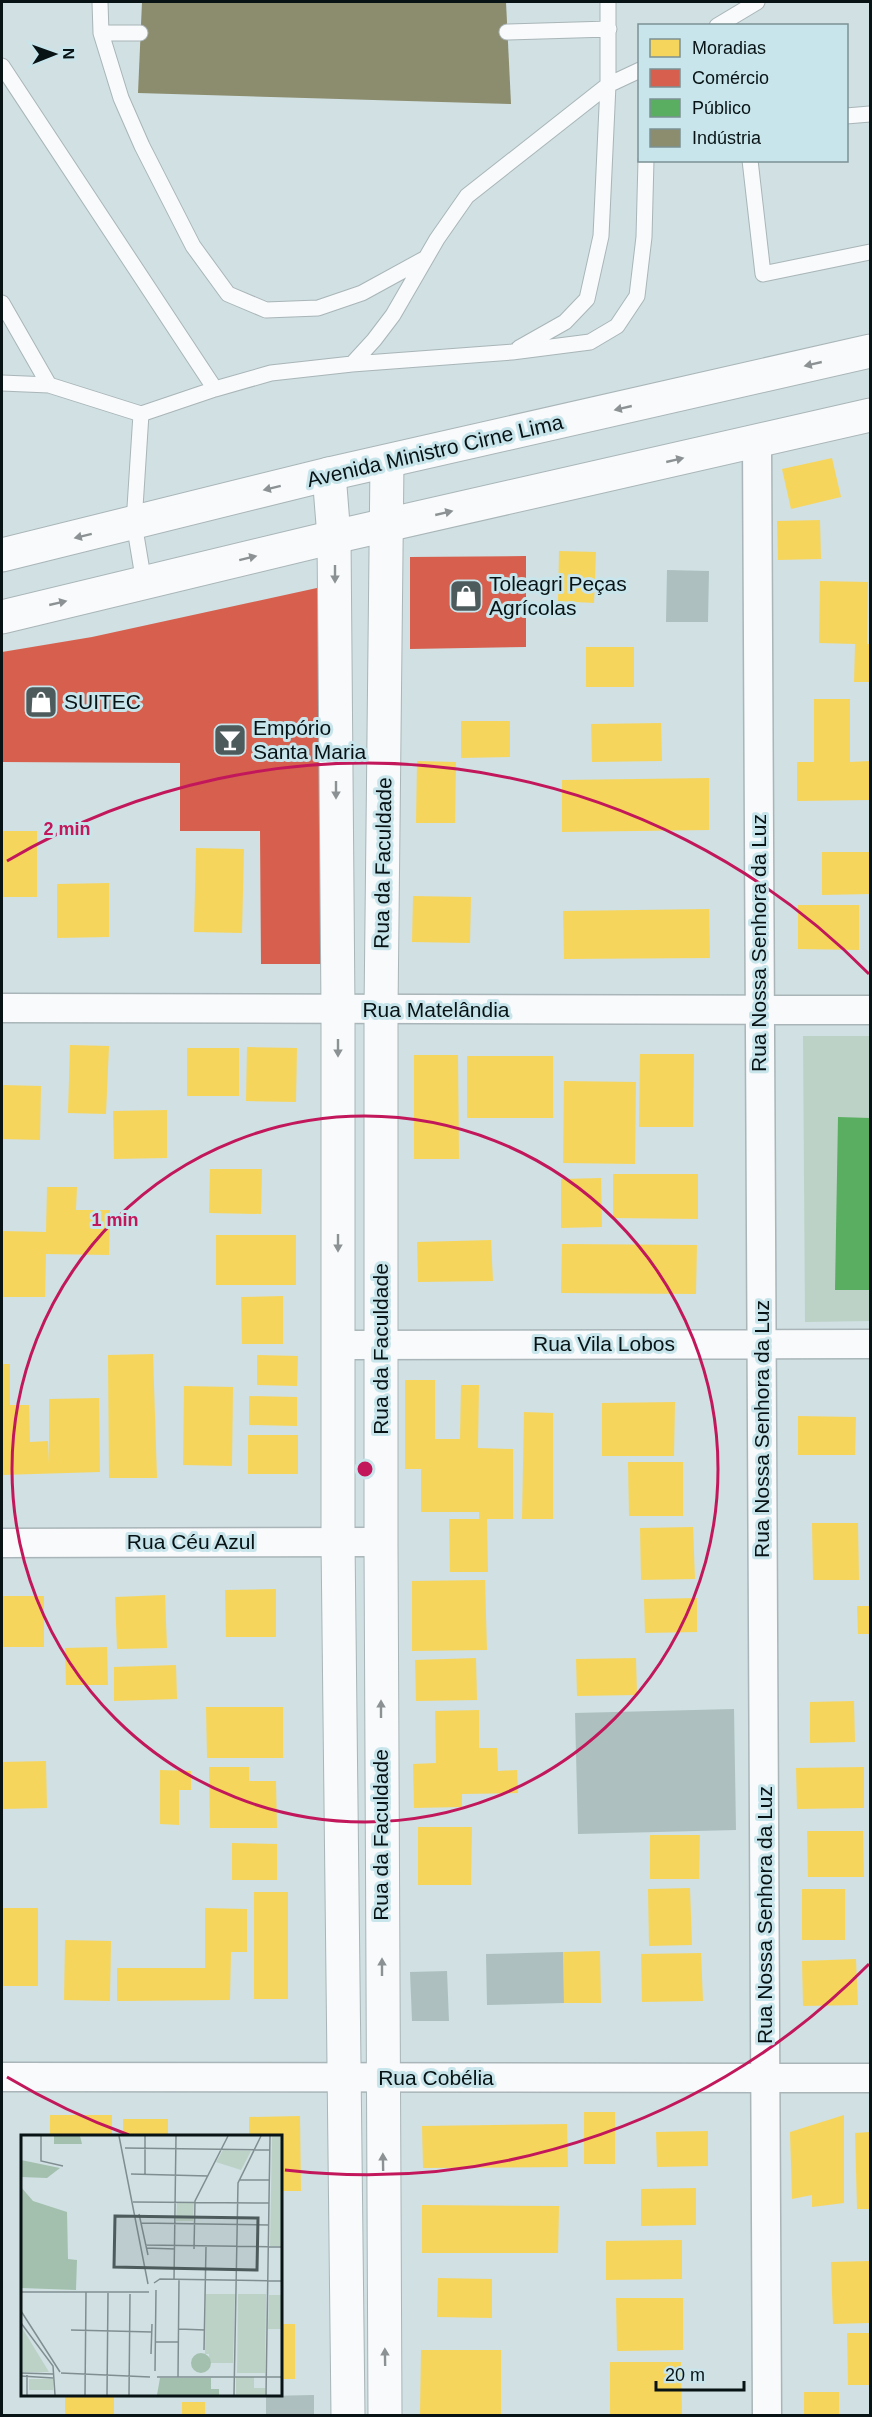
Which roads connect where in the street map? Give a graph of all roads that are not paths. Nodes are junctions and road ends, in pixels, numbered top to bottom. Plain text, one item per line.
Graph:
1 (100, 2) edge
2 (608, 2) edge
3 (757, 2) edge
4 (720, 24) edge
5 (609, 29) junction
6 (507, 32) dead end
7 (101, 33) junction
8 (140, 33) dead end
9 (2, 66) edge
10 (638, 70) edge
11 (609, 84) junction
12 (870, 114) edge
13 (848, 116) edge
14 (646, 162) edge
15 (750, 162) edge
16 (870, 252) edge
17 (426, 258) junction
18 (2, 303) edge
19 (870, 351) edge
20 (512, 352) junction
21 (352, 364) junction
22 (2, 383) edge
23 (49, 385) junction
24 (216, 389) junction
25 (141, 414) junction
26 (870, 415) edge
27 (757, 442) junction
28 (387, 462) junction
29 (329, 474) junction
30 (134, 523) junction
31 (387, 526) junction
32 (334, 537) junction
33 (2, 555) edge
34 (144, 583) junction
35 (2, 616) edge
36 (2, 1008) edge
37 (338, 1009) junction
38 (381, 1010) junction
39 (760, 1010) junction
40 (870, 1010) edge
41 (761, 1343) junction
42 (870, 1344) edge
43 (337, 1345) junction
44 (382, 1345) junction
45 (338, 1541) junction
46 (381, 1542) junction
47 (2, 1543) edge
48 (2, 2077) edge
49 (345, 2077) junction
50 (382, 2078) junction
51 (766, 2078) junction
52 (870, 2078) edge
53 (348, 2415) edge
54 (385, 2415) edge
55 (767, 2415) edge

1 - 7 lane
2 - 5 lane
3 - 4 lane
5 - 6 lane
5 - 11 lane
7 - 8 lane
7 - 17 lane
9 - 24 lane
10 - 11 lane
11 - 17 lane
11 - 20 lane
12 - 13 lane
14 - 20 lane
15 - 16 lane
17 - 21 lane
18 - 23 lane
19 -> 28 street, Avenida Ministro Cirne Lima
20 - 21 lane
21 - 24 lane
22 - 23 lane
23 - 25 lane
24 - 25 lane
25 - 30 lane
26 - 27 street
31 -> 27 street
27 - 39 street, Rua Nossa Senhora da Luz
28 - 29 street, Avenida Ministro Cirne Lima
28 - 31 street, Rua da Faculdade
29 -> 30 street, Avenida Ministro Cirne Lima
29 - 32 street, Rua da Faculdade
30 -> 33 street, Avenida Ministro Cirne Lima
30 - 34 lane
31 - 32 street
31 - 38 street, Rua da Faculdade
34 -> 32 street
32 -> 37 street, Rua da Faculdade
35 -> 34 street
36 - 37 street, Rua Matelândia
37 - 38 street, Rua Matelândia
37 -> 43 street, Rua da Faculdade
38 - 39 street, Rua Matelândia
38 - 44 street, Rua da Faculdade
39 - 40 street, Rua Matelândia
39 - 41 street, Rua Nossa Senhora da Luz
41 - 42 street, Rua Vila Lobos
41 - 44 street, Rua Vila Lobos
41 - 51 street, Rua Nossa Senhora da Luz
43 - 44 street, Rua Vila Lobos
43 - 45 street, Rua da Faculdade
44 - 46 street, Rua da Faculdade
45 - 46 street, Rua Céu Azul
45 - 47 street, Rua Céu Azul
45 - 49 street, Rua da Faculdade
50 -> 46 street, Rua da Faculdade
48 - 49 street, Rua Cobélia
49 - 50 street, Rua Cobélia
49 - 53 street, Rua da Faculdade
50 - 51 street, Rua Cobélia
54 -> 50 street, Rua da Faculdade
51 - 52 street, Rua Cobélia
51 - 55 street, Rua Nossa Senhora da Luz

